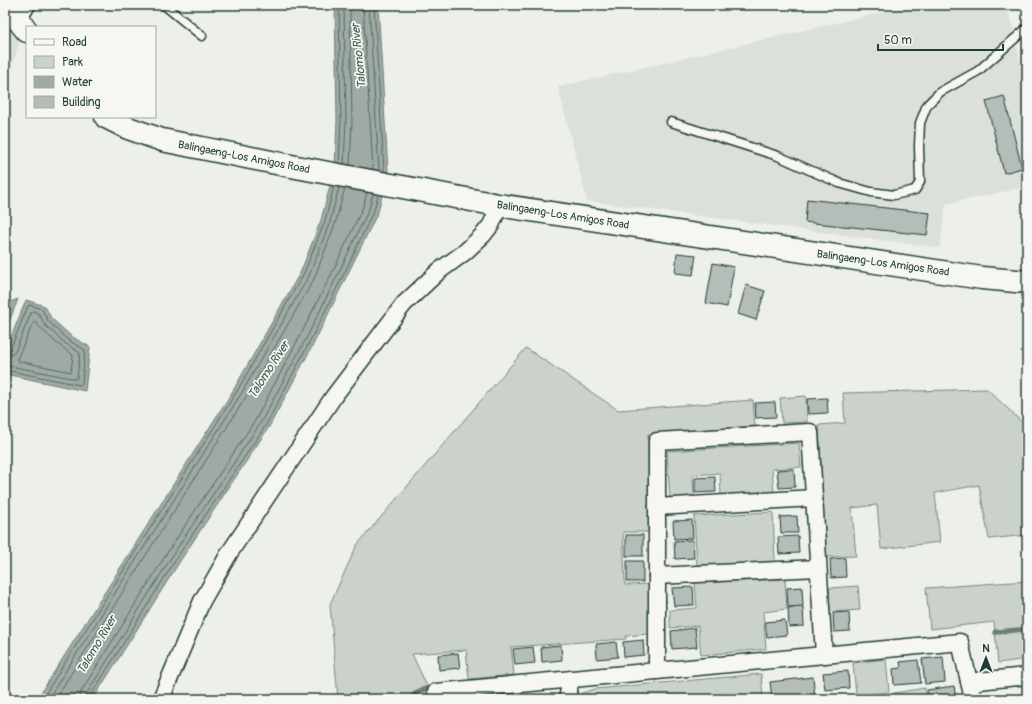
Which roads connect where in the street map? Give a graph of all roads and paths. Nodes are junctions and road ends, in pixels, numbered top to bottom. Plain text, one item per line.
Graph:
1 (164, 5) edge
2 (1027, 28) edge
3 (202, 36) dead end
4 (108, 118) edge
5 (671, 122) dead end
6 (498, 205) junction
7 (1027, 282) edge
8 (814, 498) junction
9 (657, 507) junction
10 (818, 568) junction
11 (657, 576) junction
12 (824, 655) junction
13 (657, 671) junction
14 (1027, 676) edge
15 (571, 679) junction
16 (969, 682) junction
17 (436, 692) dead end
18 (161, 699) edge
19 (566, 699) edge
20 (973, 699) edge

1 - 3 lane
2 - 5 lane
4 - 6 street, Balingaeng-Los Amigos Road
6 - 7 street, Balingaeng-Los Amigos Road
6 - 18 street
8 - 9 street
8 - 9 street
8 - 10 street
9 - 11 street
10 - 11 street
10 - 12 street
11 - 13 street
12 - 13 street
12 - 16 street
13 - 15 street
14 - 16 street
15 - 17 street
15 - 19 street
16 - 20 street

